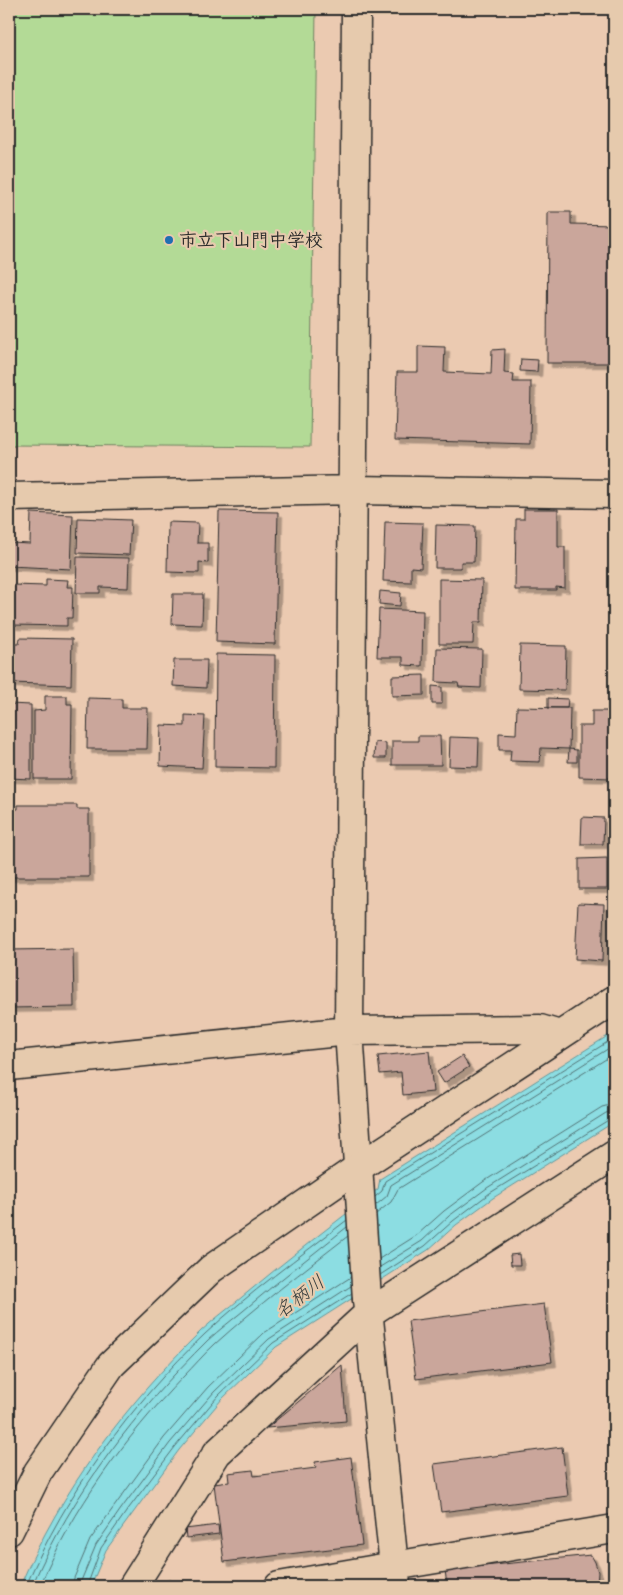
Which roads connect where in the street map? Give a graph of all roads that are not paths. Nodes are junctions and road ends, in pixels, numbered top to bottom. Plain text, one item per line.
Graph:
1 (356, 9) edge
2 (354, 490) junction
3 (608, 493) edge
4 (9, 497) edge
5 (614, 1000) edge
6 (350, 1031) junction
7 (560, 1035) junction
8 (9, 1066) edge
9 (614, 1155) edge
10 (360, 1178) junction
11 (368, 1306) junction
12 (614, 1529) edge
13 (9, 1531) edge
14 (395, 1576) edge
15 (133, 1586) edge
16 (279, 1586) edge

1 - 2 street
2 - 3 street
2 - 4 street
2 - 6 street
5 - 7 street
6 - 7 street
6 - 8 street
6 - 10 street
7 - 10 street
9 - 11 street
10 - 11 street
10 - 13 street
11 - 14 street
11 - 15 street
12 - 14 street
14 - 16 street

